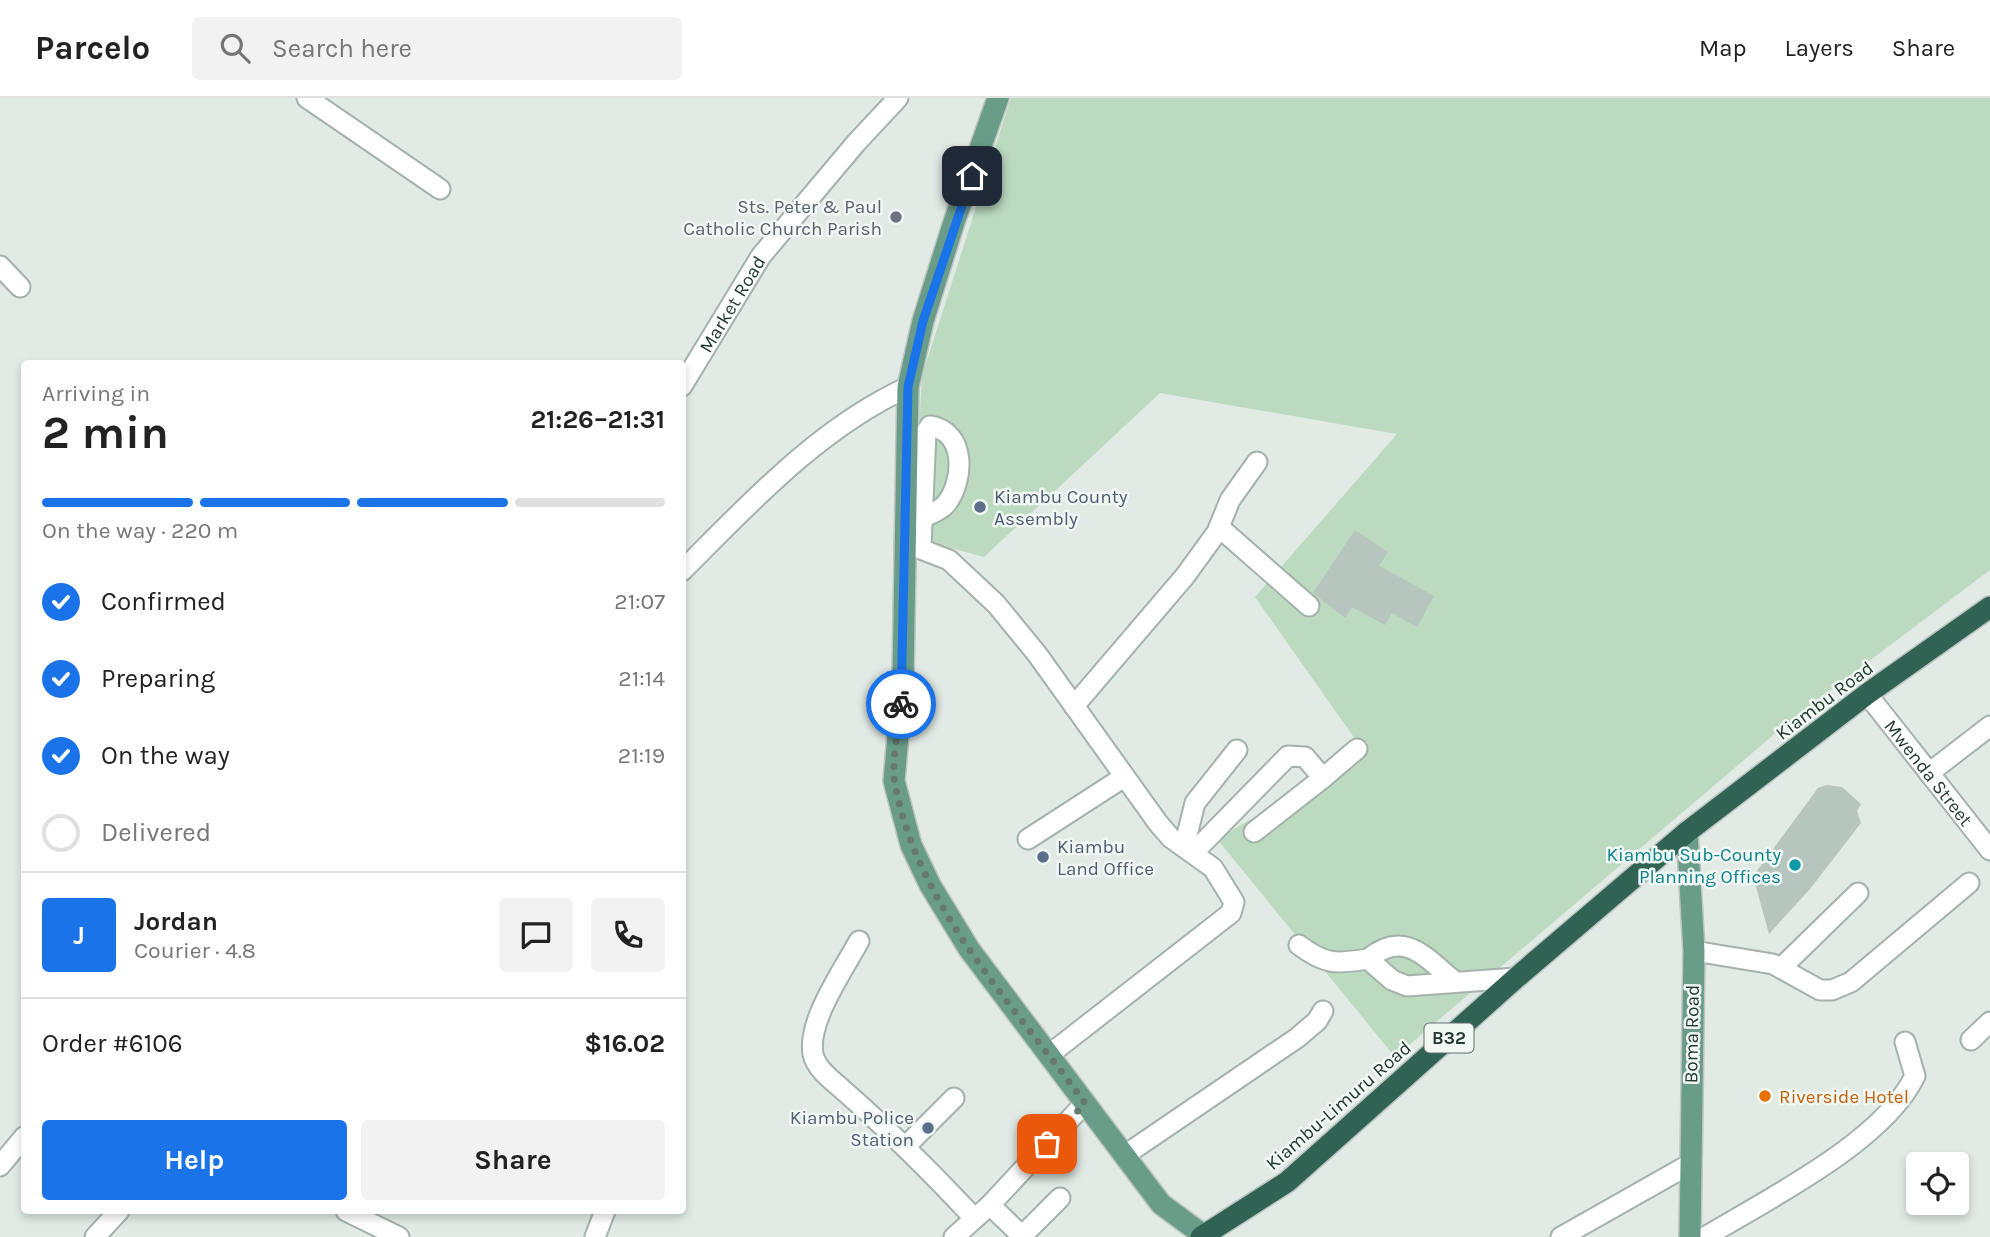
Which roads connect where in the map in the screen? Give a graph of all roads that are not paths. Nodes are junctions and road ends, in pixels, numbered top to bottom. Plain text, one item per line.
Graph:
1 (307, 98) edge
2 (898, 98) edge
3 (998, 98) edge
4 (440, 189) dead end
5 (0, 266) edge
6 (20, 287) dead end
7 (686, 379) edge
8 (908, 387) junction
9 (1257, 462) dead end
10 (922, 518) dead end
11 (1219, 527) junction
12 (913, 545) junction
13 (686, 567) edge
14 (1309, 606) dead end
15 (1990, 607) edge
16 (1867, 694) junction
17 (1074, 706) junction
18 (1990, 726) edge
19 (1357, 749) dead end
20 (1237, 750) dead end
21 (1929, 773) junction
22 (1124, 777) junction
23 (1322, 778) junction
24 (1254, 832) dead end
25 (1687, 832) junction
26 (1028, 839) dead end
27 (1189, 850) junction
28 (1990, 850) edge
29 (1969, 883) dead end
30 (1858, 893) dead end
31 (859, 941) dead end
32 (1299, 945) dead end
33 (1694, 951) junction
34 (1368, 959) junction
35 (1781, 968) junction
36 (1516, 978) junction
37 (1453, 981) junction
38 (1323, 1010) dead end
39 (1990, 1022) edge
40 (1971, 1040) dead end
41 (1905, 1042) dead end
42 (1050, 1054) junction
43 (954, 1098) dead end
44 (1085, 1103) junction
45 (21, 1141) edge
46 (906, 1145) junction
47 (1125, 1155) junction
48 (1690, 1164) junction
49 (0, 1166) edge
50 (1060, 1198) dead end
51 (990, 1205) junction
52 (116, 1214) edge
53 (352, 1214) edge
54 (604, 1214) edge
55 (974, 1218) junction
56 (1202, 1236) edge
57 (95, 1237) edge
58 (398, 1237) edge
59 (595, 1237) edge
60 (954, 1237) edge
61 (1022, 1237) edge
62 (1561, 1237) edge
63 (1690, 1237) edge
64 (1705, 1237) edge

1 - 4 street
2 - 7 street, Market Road
3 - 8 main road
5 - 6 street
8 - 12 main road
8 - 13 street
9 - 11 street
10 - 12 street
11 - 14 street
11 - 17 street
12 - 17 street
12 - 42 main road
15 - 16 highway, Kiambu Road / B32
16 - 21 street, Mwenda Street
16 - 25 highway, Kiambu Road / B32
17 - 22 street
18 - 21 street
19 - 23 street
20 - 27 street
21 - 28 street, Mwenda Street
22 - 26 street
22 - 27 street
23 - 24 street
23 - 27 street
25 - 33 main road, Boma Road
25 - 36 highway, Kiambu-Limuru Road / B32
27 - 42 street
29 - 35 street
30 - 35 street
31 - 46 street
32 - 34 street
33 - 35 street
33 - 48 main road, Boma Road
34 - 37 street
34 - 37 street
36 - 37 street
36 - 56 highway, Kiambu-Limuru Road / B32
38 - 47 street
39 - 40 street
41 - 64 street
42 - 44 main road
43 - 46 street
44 - 47 main road
44 - 51 street
45 - 49 street
46 - 55 street
47 - 56 main road
48 - 62 street
48 - 63 main road, Boma Road
50 - 61 street
51 - 55 street
51 - 61 street
52 - 57 street
53 - 58 street
54 - 59 street
55 - 60 street

